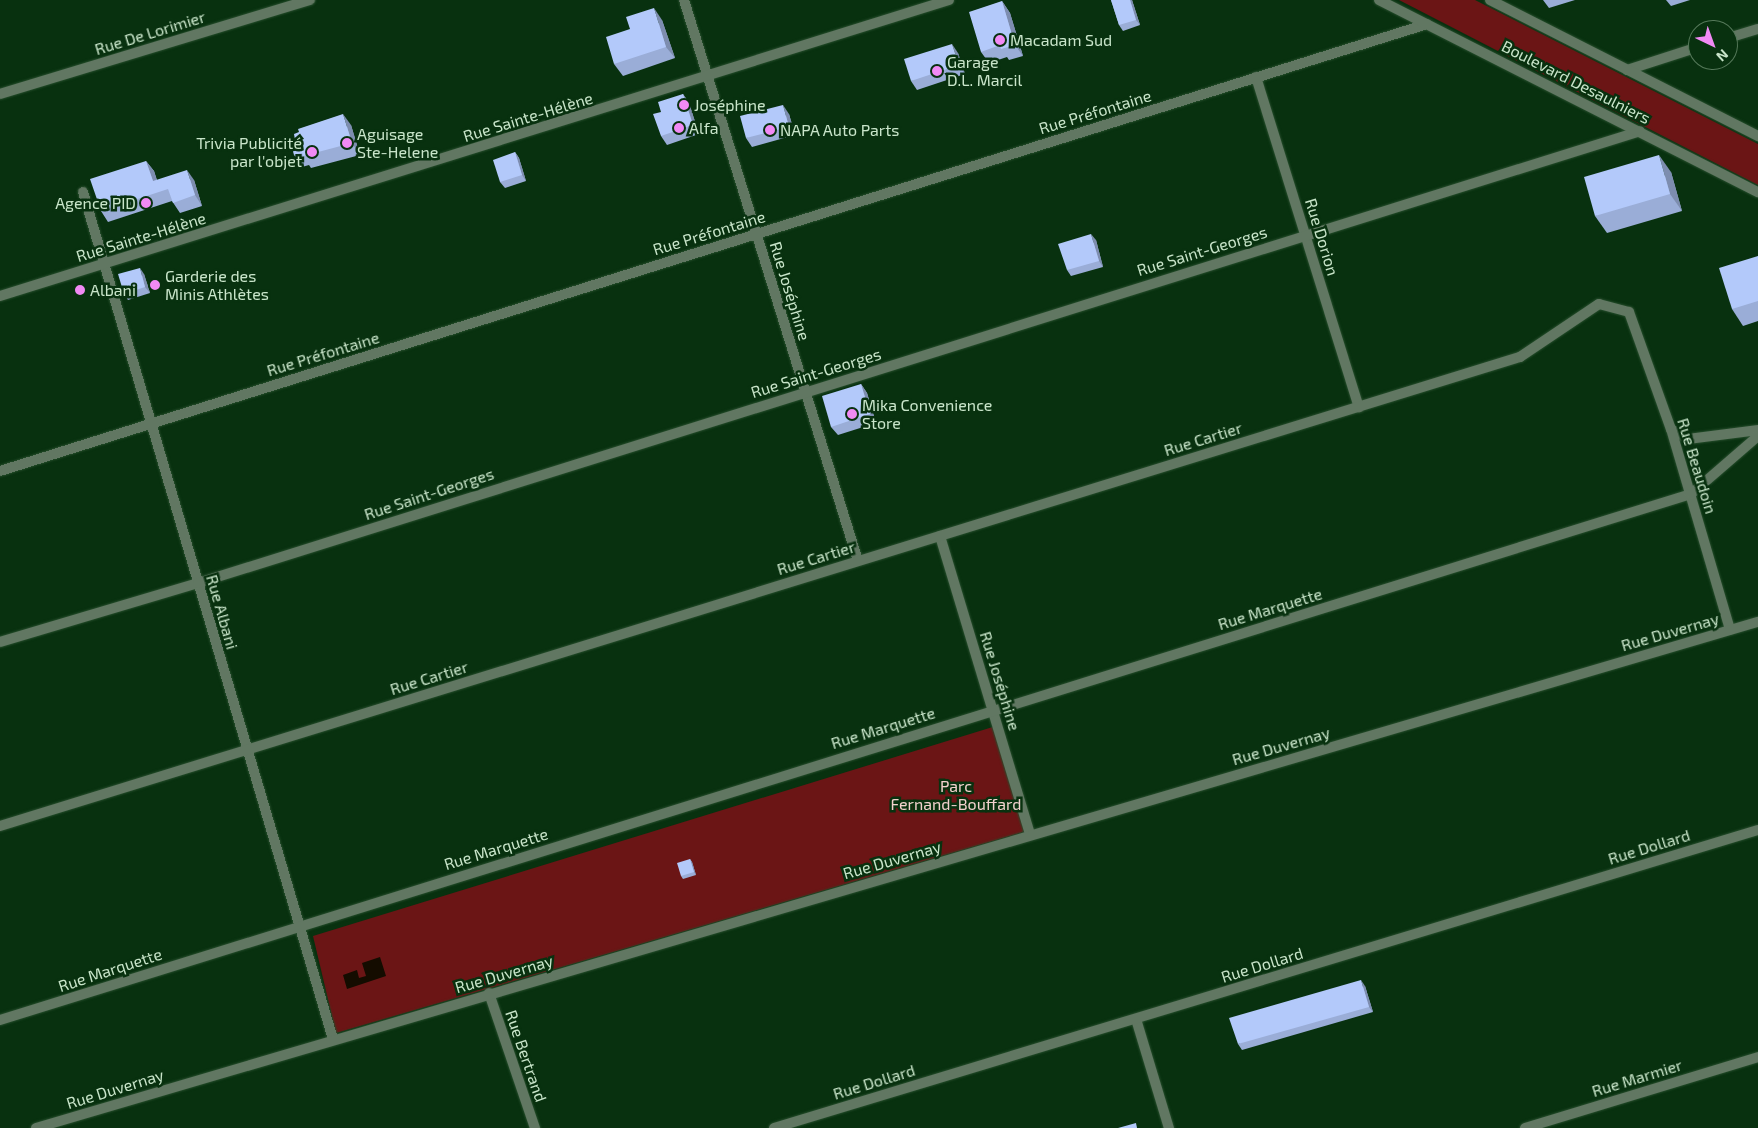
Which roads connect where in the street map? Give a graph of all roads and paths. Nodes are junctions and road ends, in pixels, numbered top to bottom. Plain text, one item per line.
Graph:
1 (310, 0) edge
2 (684, 0) edge
3 (948, 0) edge
4 (1380, 0) edge
5 (1490, 0) edge
6 (1427, 24) junction
7 (1758, 29) edge
8 (1738, 35) edge
9 (1688, 51) edge
10 (1627, 70) junction
11 (1256, 77) junction
12 (708, 78) junction
13 (0, 94) edge
14 (1640, 131) junction
15 (1758, 136) edge
16 (83, 192) dead end
17 (1758, 192) edge
18 (757, 234) junction
19 (1305, 234) junction
20 (104, 264) junction
21 (0, 296) edge
22 (1629, 312) joint
23 (806, 392) junction
24 (1359, 407) junction
25 (151, 424) junction
26 (1671, 429) junction
27 (1758, 430) edge
28 (1758, 436) edge
29 (0, 471) edge
30 (1691, 494) junction
31 (940, 536) junction
32 (858, 561) junction
33 (198, 583) junction
34 (1758, 622) edge
35 (1730, 630) junction
36 (0, 642) edge
37 (993, 710) junction
38 (248, 750) junction
39 (0, 826) edge
40 (1758, 830) edge
41 (1030, 835) junction
42 (299, 926) junction
43 (489, 994) junction
44 (1136, 1019) junction
45 (0, 1020) edge
46 (333, 1039) junction
47 (1758, 1057) edge
48 (36, 1128) edge
49 (535, 1128) edge
50 (774, 1128) edge
51 (1169, 1128) edge
52 (1524, 1128) edge

1 - 13 street, Rue De Lorimier
2 - 12 street, Rue Joséphine
3 - 12 street, Rue Sainte-Hélène
4 - 6 street, Boulevard Desaulniers
5 - 10 street
6 - 11 street, Rue Préfontaine
6 - 14 street, Boulevard Desaulniers
7 - 8 street
9 - 10 street
10 - 15 street
11 - 18 street, Rue Préfontaine
11 - 19 street, Rue Dorion
12 - 18 street, Rue Joséphine
12 - 20 street, Rue Sainte-Hélène
14 - 17 street, Boulevard Desaulniers
14 - 19 street, Rue Saint-Georges
16 - 20 street, Rue Albani
18 - 23 street, Rue Joséphine
18 - 25 street, Rue Préfontaine
19 - 23 street, Rue Saint-Georges
19 - 24 street, Rue Dorion
20 - 21 street, Rue Sainte-Hélène
20 - 25 street, Rue Albani
22 - 24 street, Rue Cartier
22 - 26 street, Rue Beaudoin
23 - 32 street, Rue Joséphine
23 - 33 street, Rue Saint-Georges
24 - 31 street, Rue Cartier
25 - 29 street, Rue Préfontaine
25 - 33 street, Rue Albani
26 - 27 street
26 - 30 street, Rue Beaudoin
28 - 30 street, Rue Marquette
30 - 35 street, Rue Beaudoin
30 - 37 street, Rue Marquette
31 - 32 street, Rue Cartier
31 - 37 street, Rue Joséphine
32 - 38 street, Rue Cartier
33 - 36 street, Rue Saint-Georges
33 - 38 street, Rue Albani
34 - 35 street, Rue Duvernay
35 - 41 street, Rue Duvernay
37 - 41 street, Rue Joséphine
37 - 42 street, Rue Marquette
38 - 39 street, Rue Cartier
38 - 42 street, Rue Albani
40 - 44 street, Rue Dollard
41 - 43 street, Rue Duvernay
42 - 45 street, Rue Marquette
42 - 46 street, Rue Albani
43 - 46 street, Rue Duvernay
43 - 49 street, Rue Bertrand
44 - 50 street, Rue Dollard
44 - 51 street
46 - 48 street, Rue Duvernay
47 - 52 street, Rue Marmier

